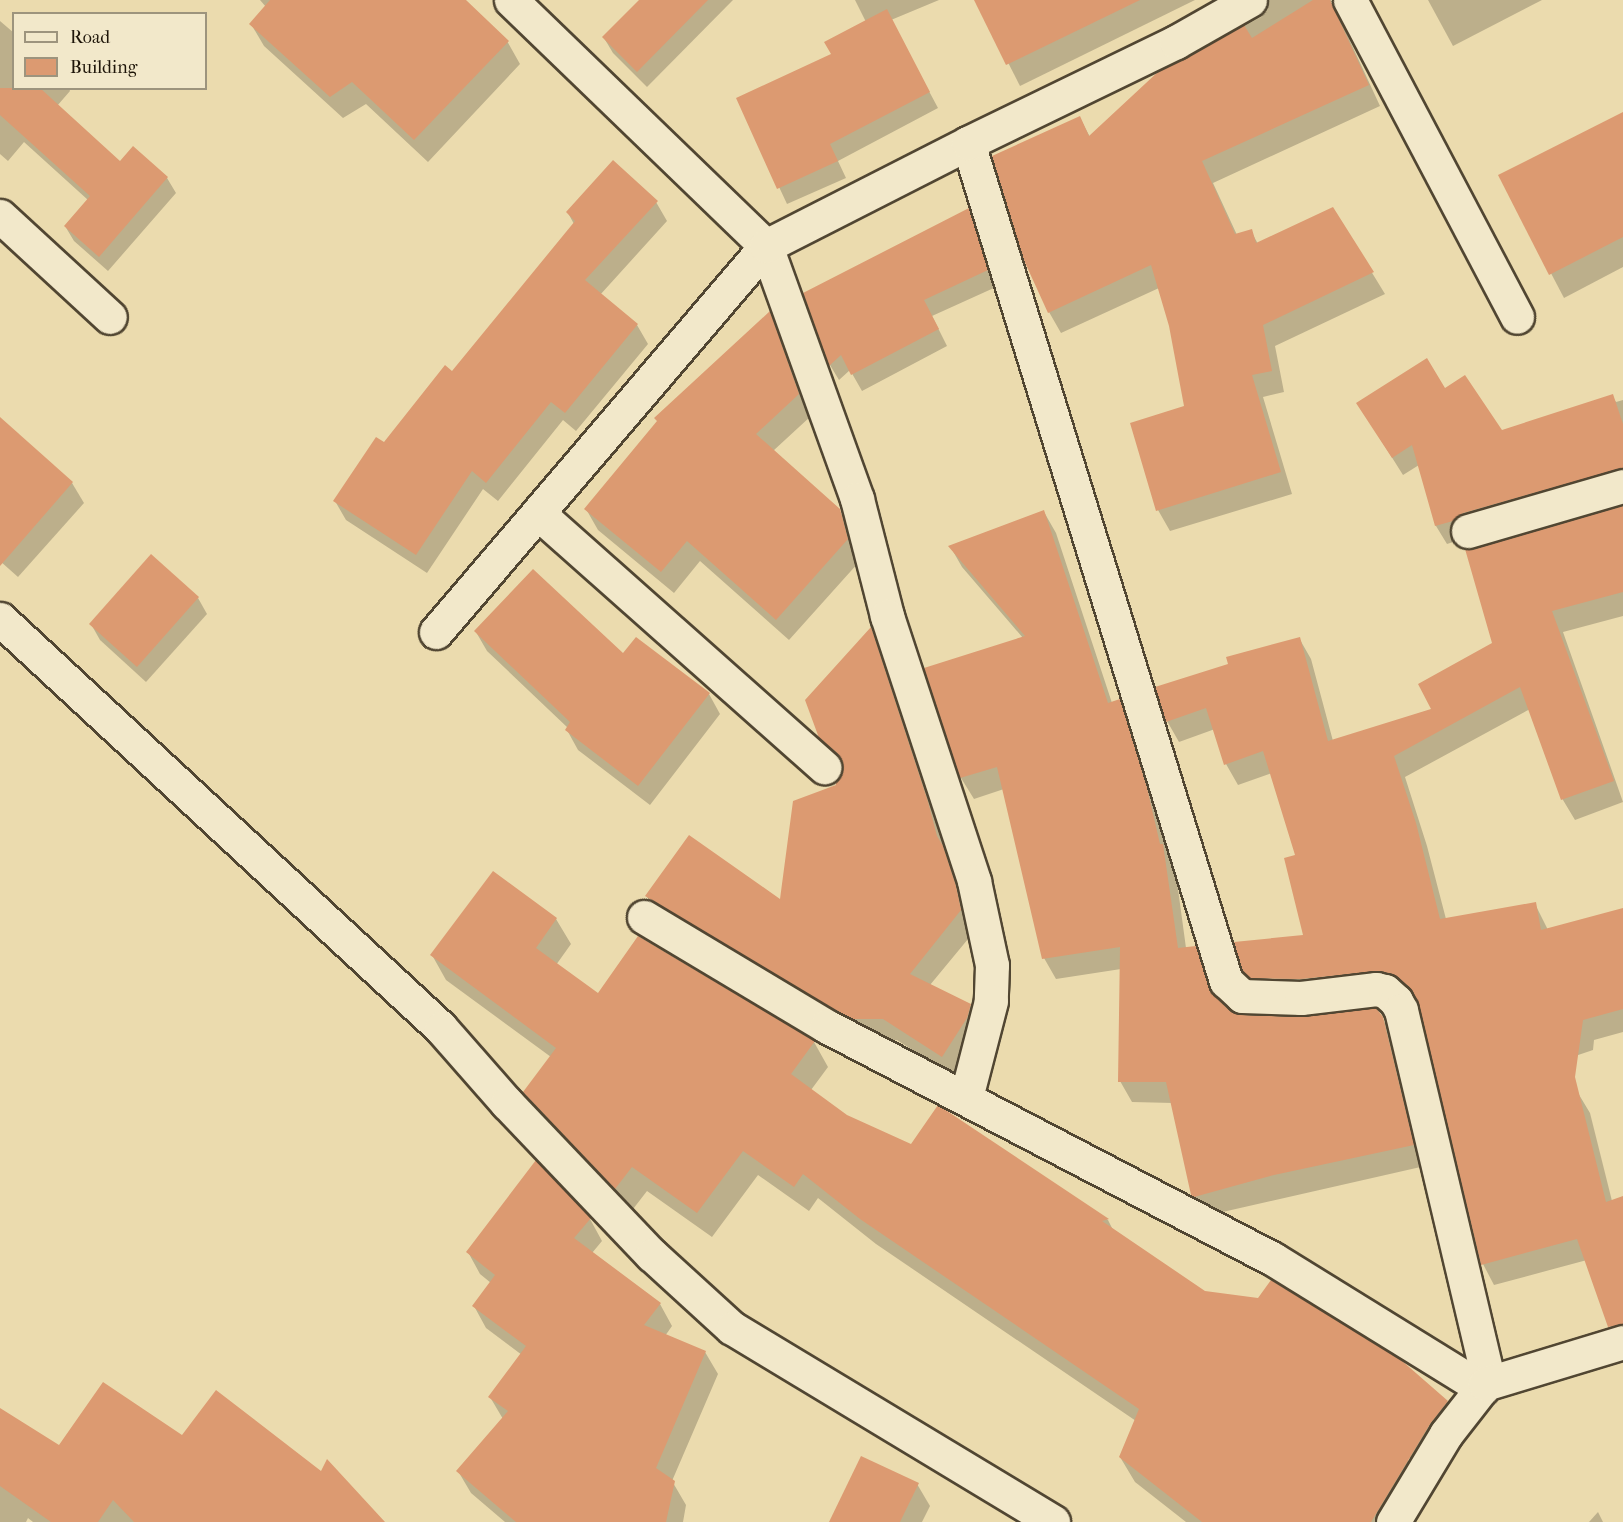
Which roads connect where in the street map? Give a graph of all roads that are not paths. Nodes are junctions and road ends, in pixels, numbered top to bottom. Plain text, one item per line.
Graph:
1 (511, 0) edge
2 (1250, 0) edge
3 (1350, 0) edge
4 (968, 143) junction
5 (0, 216) edge
6 (766, 246) junction
7 (110, 317) dead end
8 (1516, 317) dead end
9 (1623, 486) edge
10 (538, 513) junction
11 (1468, 531) dead end
12 (0, 619) edge
13 (436, 632) dead end
14 (824, 767) dead end
15 (644, 917) dead end
16 (966, 1098) junction
17 (1623, 1342) edge
18 (1485, 1385) junction
19 (1053, 1522) edge
20 (1393, 1522) edge

1 - 6 street
2 - 4 street
3 - 8 street
4 - 6 street
4 - 18 street
5 - 7 street
6 - 10 street
6 - 16 street
9 - 11 street
10 - 13 street
10 - 14 street
12 - 19 street
15 - 16 street
16 - 18 street
17 - 18 street
18 - 20 street

